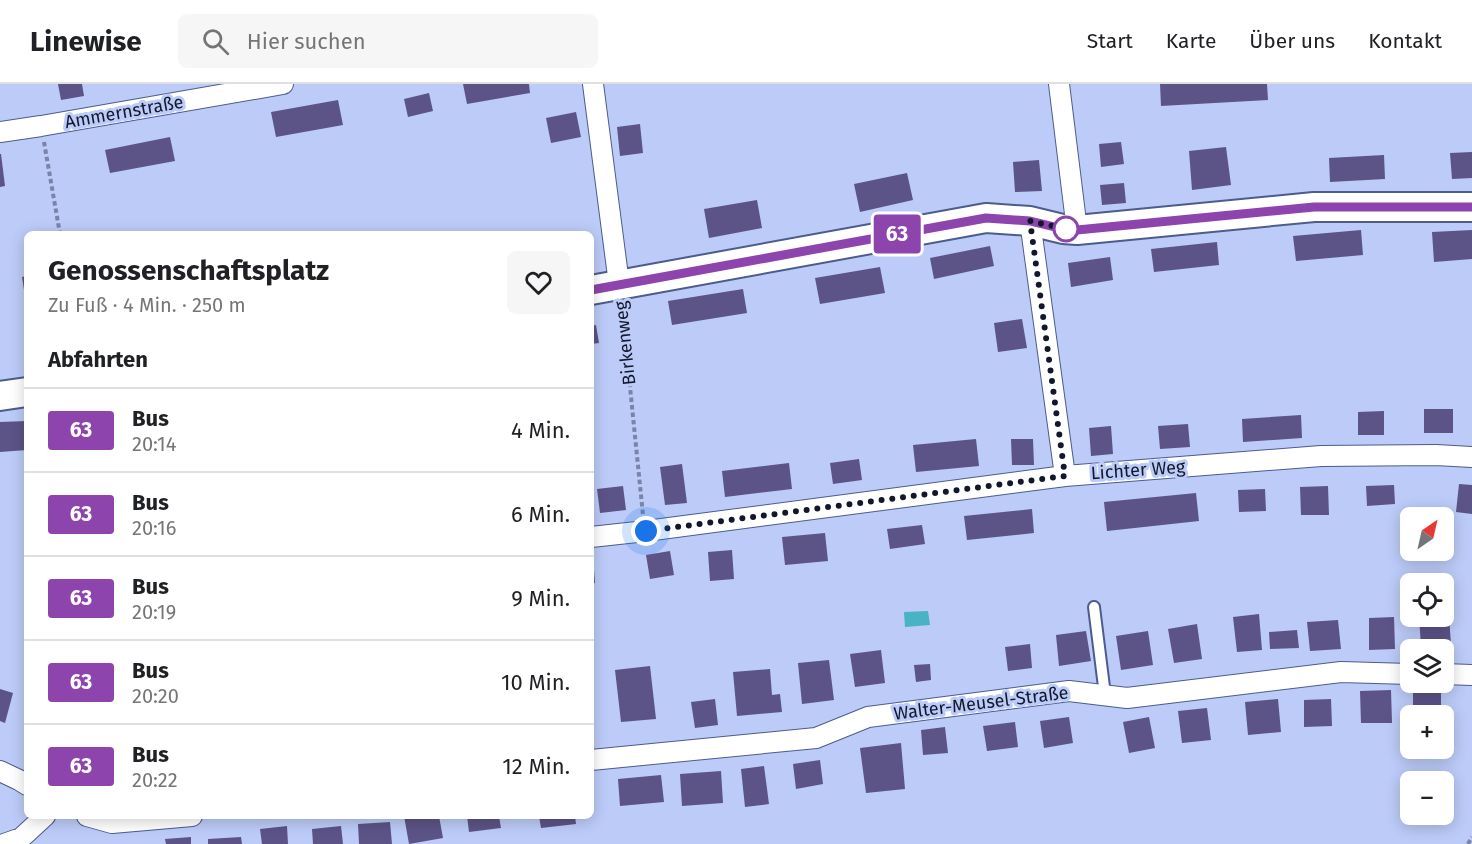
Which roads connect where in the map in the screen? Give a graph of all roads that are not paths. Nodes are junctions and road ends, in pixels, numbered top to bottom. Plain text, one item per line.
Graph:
1 (283, 84) edge
2 (593, 84) edge
3 (1059, 84) edge
4 (0, 132) edge
5 (1472, 207) edge
6 (1030, 221) junction
7 (1077, 230) junction
8 (619, 284) junction
9 (594, 289) edge
10 (24, 392) edge
11 (0, 396) edge
12 (1472, 457) edge
13 (1065, 476) junction
14 (594, 537) edge
15 (1094, 607) dead end
16 (1400, 674) edge
17 (1454, 674) edge
18 (1472, 675) edge
19 (1105, 695) junction
20 (594, 760) edge
21 (0, 771) edge
22 (24, 783) edge
23 (42, 819) edge
24 (98, 819) edge
25 (158, 819) edge
26 (4, 844) edge

1 - 4 street, Ammernstraße
2 - 8 street, Birkenweg
3 - 7 street
5 - 7 street
6 - 7 street
6 - 8 street
6 - 13 street
8 - 9 street
10 - 11 street
12 - 13 street, Lichter Weg
13 - 14 street, Lichter Weg
15 - 19 lane
16 - 19 street, Walter-Meusel-Straße
17 - 18 street
19 - 20 street, Walter-Meusel-Straße
21 - 22 street
23 - 26 street
24 - 25 street

